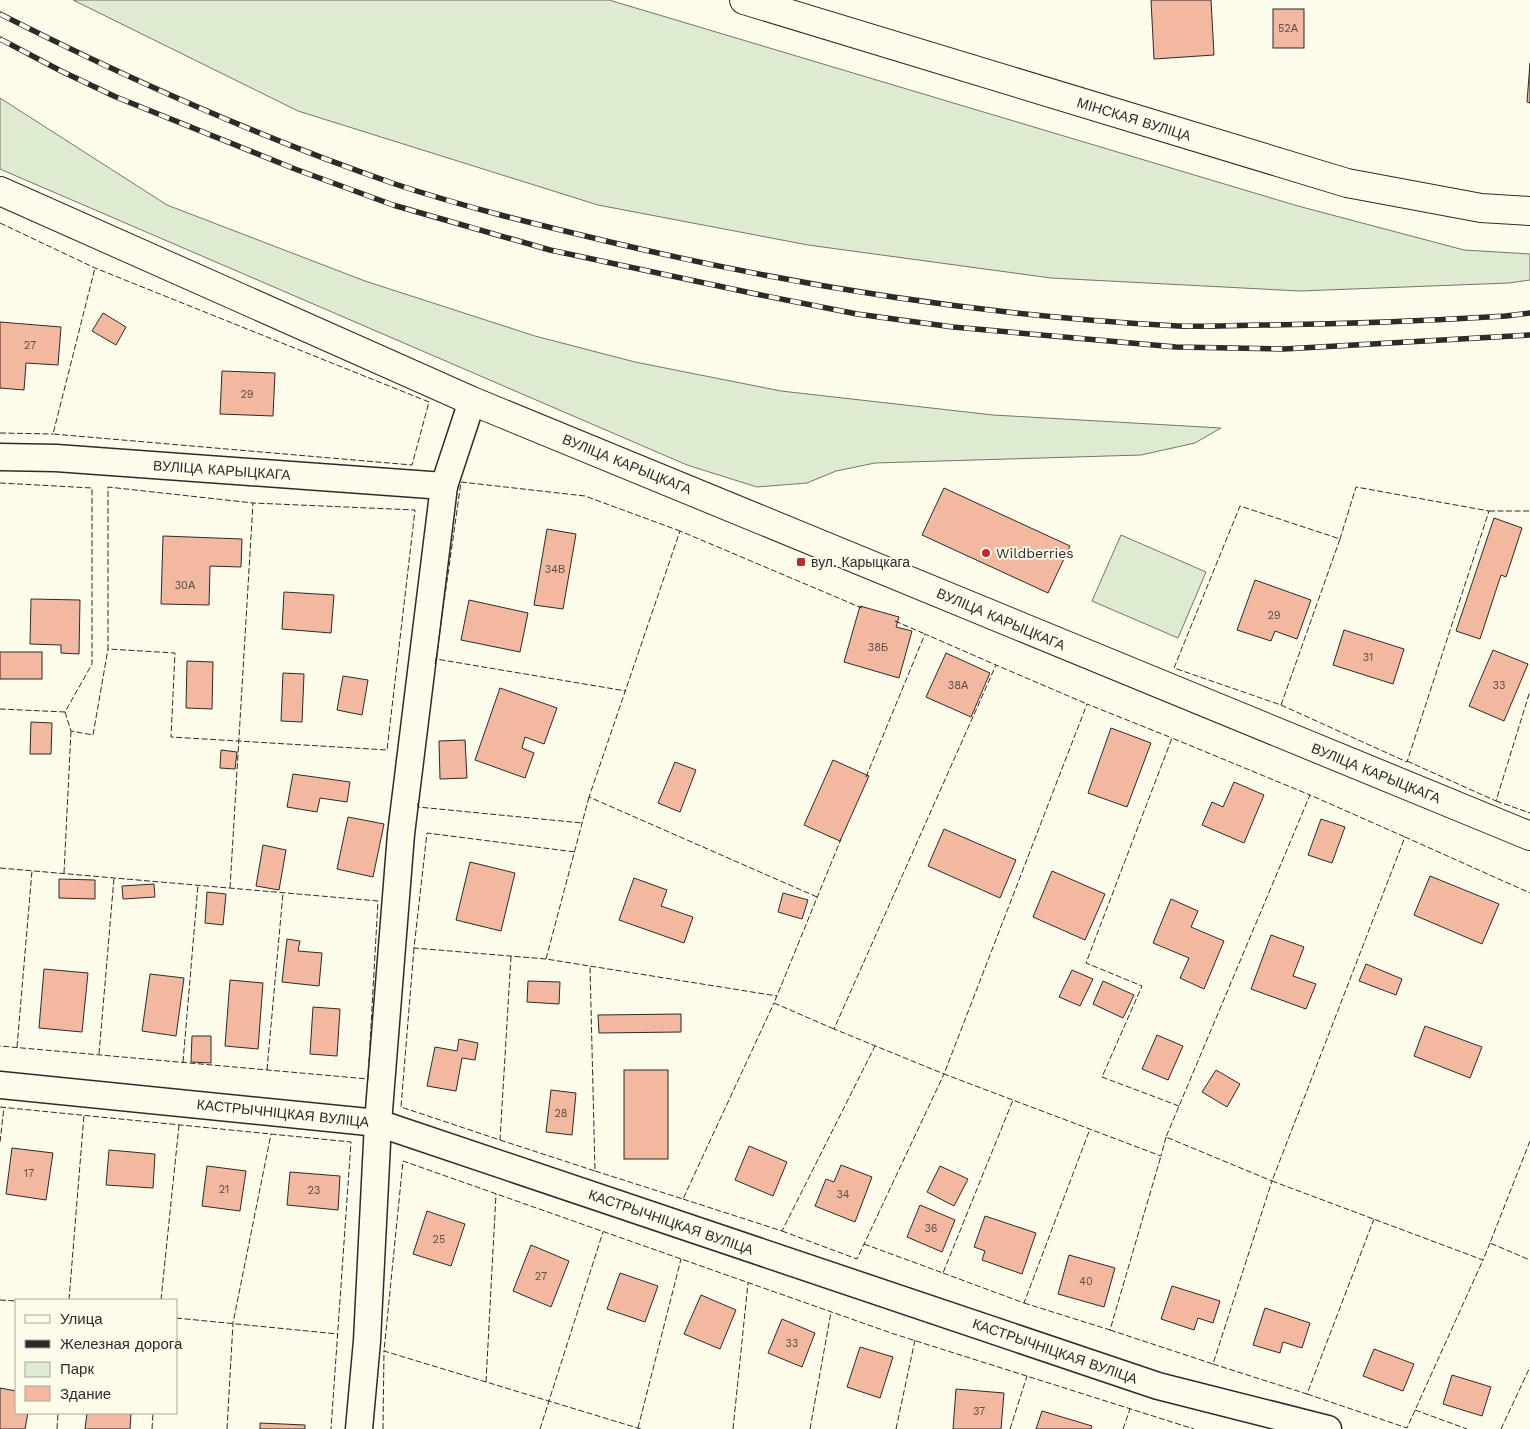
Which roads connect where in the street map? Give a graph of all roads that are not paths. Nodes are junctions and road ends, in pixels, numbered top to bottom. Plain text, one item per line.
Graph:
1 (744, 0) edge
2 (0, 191) edge
3 (1530, 211) edge
4 (472, 401) junction
5 (0, 457) edge
6 (444, 486) junction
7 (1530, 836) edge
8 (0, 1085) edge
9 (378, 1123) junction
10 (359, 1429) edge
11 (1328, 1429) edge

1 - 3 street, МІНСКАЯ ВУЛІЦА
2 - 4 street, ВУЛІЦА КАРЫЦКАГА
4 - 6 street
4 - 7 street, ВУЛІЦА КАРЫЦКАГА
5 - 6 street, ВУЛІЦА КАРЫЦКАГА
6 - 9 street
8 - 9 street, КАСТРЫЧНІЦКАЯ ВУЛІЦА
9 - 10 street
9 - 11 street, КАСТРЫЧНІЦКАЯ ВУЛІЦА

